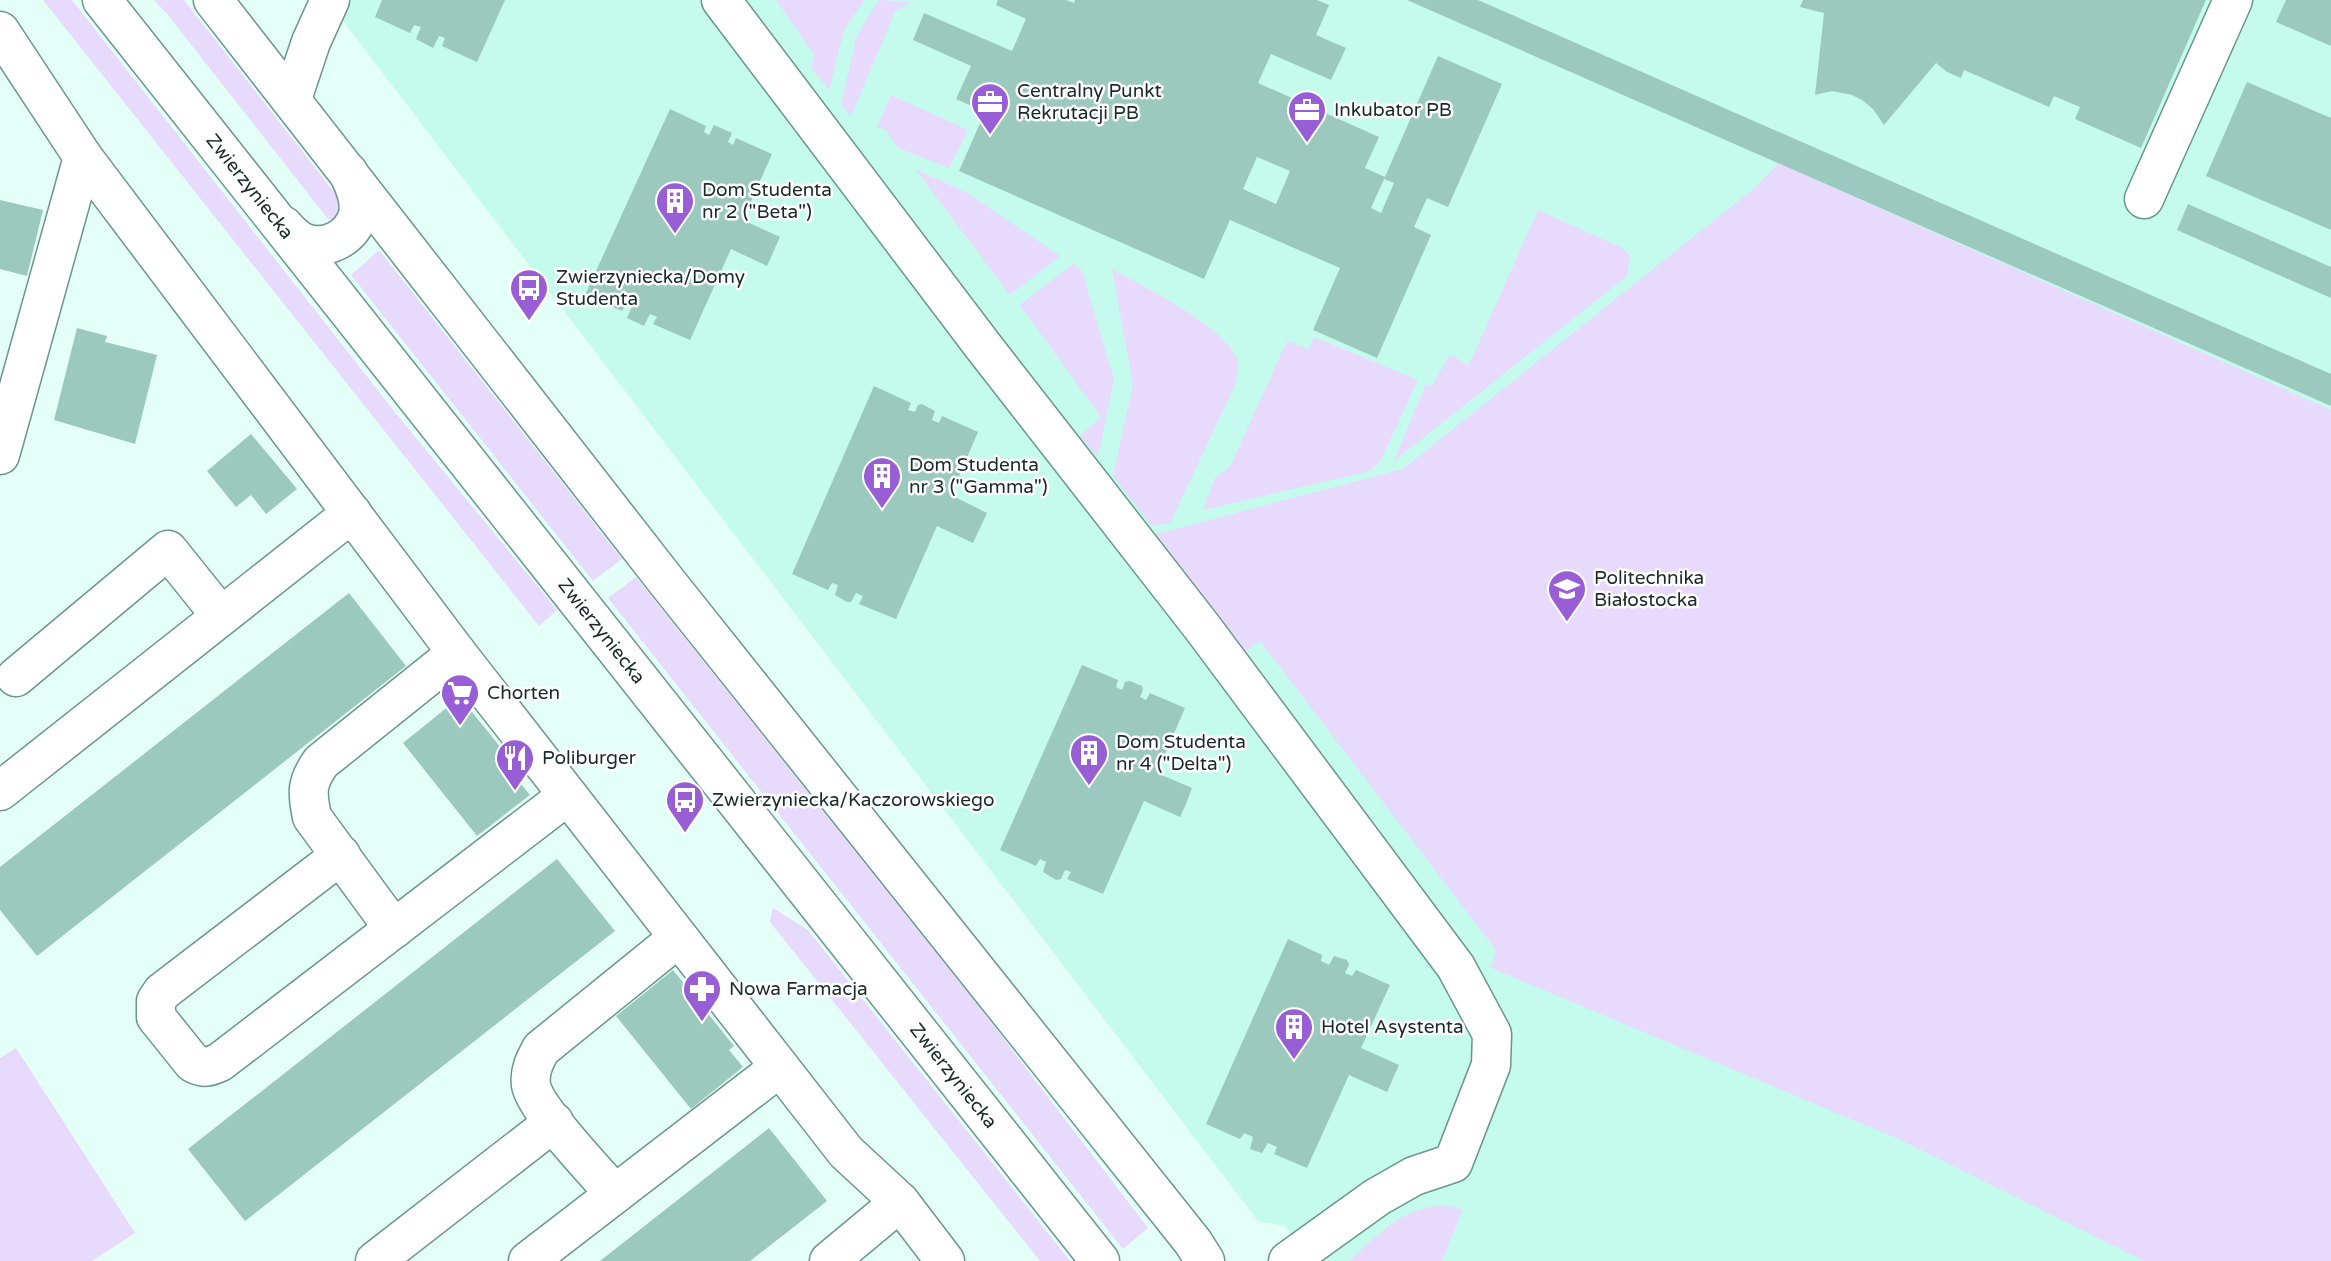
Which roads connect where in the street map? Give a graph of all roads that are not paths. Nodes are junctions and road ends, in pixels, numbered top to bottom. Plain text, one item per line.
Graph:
1 (102, 0) edge
2 (213, 0) edge
3 (330, 0) edge
4 (721, 0) edge
5 (2233, 0) edge
6 (0, 31) edge
7 (292, 99) junction
8 (83, 157) junction
9 (348, 172) junction
10 (2144, 199) dead end
11 (275, 217) junction
12 (0, 455) edge
13 (352, 513) junction
14 (221, 617) junction
15 (457, 653) junction
16 (16, 677) dead end
17 (0, 791) edge
18 (567, 796) junction
19 (341, 855) junction
20 (394, 929) junction
21 (678, 937) junction
22 (781, 1069) junction
23 (554, 1122) junction
24 (615, 1194) junction
25 (900, 1202) junction
26 (375, 1261) edge
27 (528, 1261) edge
28 (829, 1261) edge
29 (945, 1261) edge
30 (1100, 1261) edge
31 (1205, 1261) edge
32 (1288, 1261) edge

1 - 11 street, Zwierzyniecka
2 - 7 street
3 - 7 street
4 - 32 street
5 - 10 street
6 - 8 street
7 - 9 street
8 - 12 street
8 - 13 street
9 - 11 street
9 - 31 street
11 - 30 street, Zwierzyniecka
13 - 14 street
13 - 15 street
14 - 16 street
14 - 17 street
15 - 18 street
15 - 19 street
18 - 20 street
18 - 21 street
19 - 20 street
19 - 20 street
21 - 22 street
21 - 23 street
22 - 24 street
22 - 25 street
23 - 24 street
23 - 26 street
24 - 27 street
25 - 28 street
25 - 29 street

